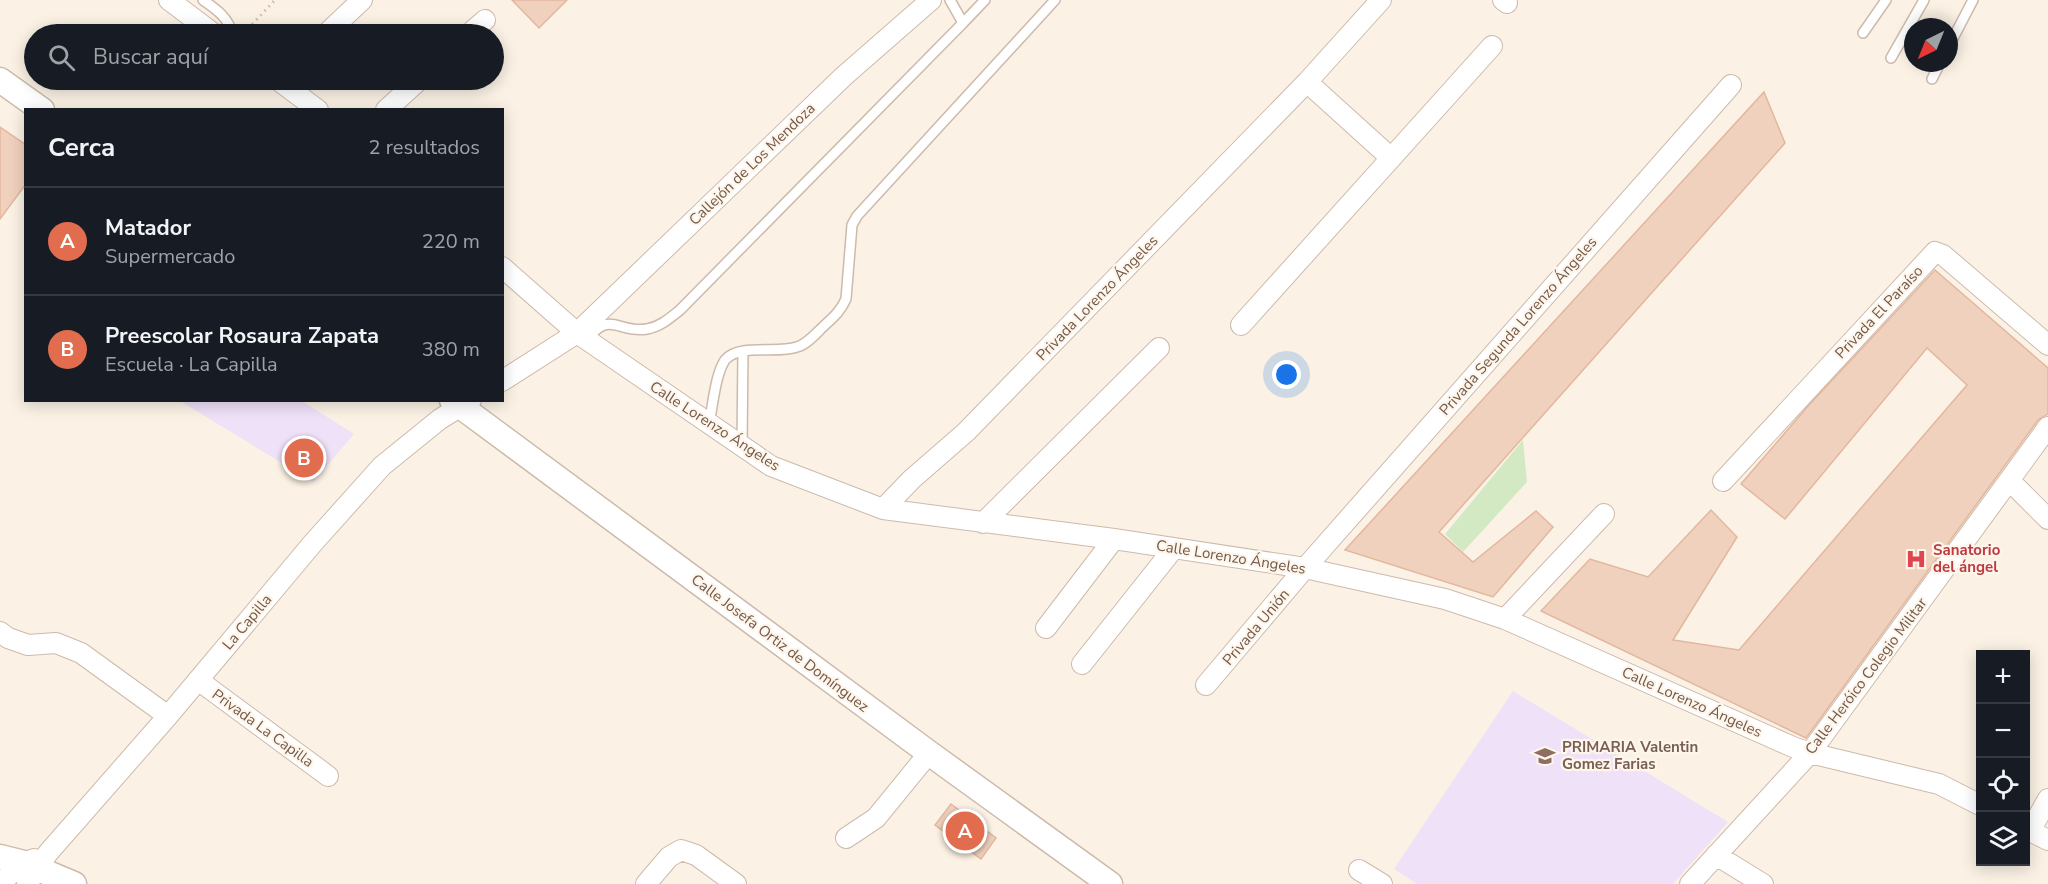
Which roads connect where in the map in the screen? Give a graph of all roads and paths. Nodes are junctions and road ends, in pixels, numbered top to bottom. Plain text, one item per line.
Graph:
1 (169, 0) edge
2 (203, 0) edge
3 (275, 0) edge
4 (362, 0) edge
5 (931, 0) edge
6 (950, 0) edge
7 (985, 0) edge
8 (1055, 0) edge
9 (1381, 0) edge
10 (1886, 0) edge
11 (1924, 0) edge
12 (1973, 0) edge
13 (485, 20) dead end
14 (963, 23) junction
15 (201, 24) edge
16 (230, 24) edge
17 (252, 24) edge
18 (337, 24) edge
19 (480, 24) edge
20 (1958, 29) edge
21 (1863, 33) dead end
22 (1492, 46) dead end
23 (1891, 58) dead end
24 (1936, 72) edge
25 (1932, 79) dead end
26 (0, 80) edge
27 (1306, 82) junction
28 (1731, 84) dead end
29 (292, 90) edge
30 (408, 90) edge
31 (39, 108) edge
32 (315, 108) edge
33 (388, 108) edge
34 (1391, 158) junction
35 (504, 269) edge
36 (1241, 325) dead end
37 (582, 337) junction
38 (2048, 345) edge
39 (1159, 348) dead end
40 (743, 351) junction
41 (504, 380) edge
42 (462, 403) edge
43 (709, 423) junction
44 (2048, 427) edge
45 (742, 446) junction
46 (1723, 481) dead end
47 (2010, 481) junction
48 (883, 509) junction
49 (1604, 514) dead end
50 (2048, 519) edge
51 (983, 523) junction
52 (1114, 539) junction
53 (1174, 548) junction
54 (1305, 568) junction
55 (1505, 619) junction
56 (1046, 628) dead end
57 (0, 632) edge
58 (1082, 664) dead end
59 (198, 680) junction
60 (1206, 685) dead end
61 (168, 716) junction
62 (929, 753) junction
63 (1810, 753) junction
64 (328, 776) dead end
65 (2048, 799) edge
66 (1976, 803) edge
67 (2030, 827) edge
68 (2030, 831) edge
69 (846, 838) dead end
70 (2048, 840) edge
71 (1716, 855) junction
72 (0, 857) edge
73 (34, 867) edge
74 (1359, 870) dead end
75 (0, 883) edge
76 (74, 884) edge
77 (646, 884) edge
78 (736, 884) edge
79 (1110, 884) edge
80 (1382, 884) edge
81 (1690, 884) edge
82 (1763, 884) edge

1 - 15 street
2 - 16 lane
3 - 17 path
4 - 18 street
5 - 37 street, Callejón de Los Mendoza
6 - 14 lane
7 - 14 lane
8 - 40 lane
9 - 27 street, Privada Lorenzo Ángeles
10 - 21 lane
11 - 23 lane
12 - 20 lane
13 - 19 street
14 - 37 lane
22 - 34 street
24 - 25 lane
26 - 31 street
27 - 34 street
27 - 48 street, Privada Lorenzo Ángeles
28 - 54 street, Privada Segunda Lorenzo Ángeles
29 - 32 street
30 - 33 street
34 - 36 street
35 - 37 street, Calle Lorenzo Ángeles
37 - 41 street
37 - 43 street, Calle Lorenzo Ángeles
38 - 46 street, Privada El Paraíso
39 - 51 street
40 - 43 lane
40 - 45 lane
42 - 59 street, La Capilla
42 - 62 street, Calle Josefa Ortiz de Domínguez
43 - 45 street, Calle Lorenzo Ángeles
44 - 47 street, Calle Heróico Colegio Militar
45 - 48 street, Calle Lorenzo Ángeles
47 - 50 street
47 - 63 street, Calle Heróico Colegio Militar
48 - 51 street, Calle Lorenzo Ángeles
49 - 55 street
51 - 52 street, Calle Lorenzo Ángeles
52 - 53 street, Calle Lorenzo Ángeles
52 - 56 street
53 - 54 street, Calle Lorenzo Ángeles
53 - 58 street
54 - 55 street, Calle Lorenzo Ángeles
54 - 60 street, Privada Unión
55 - 63 street, Calle Lorenzo Ángeles
57 - 61 street
59 - 61 street, La Capilla
59 - 64 street, Privada La Capilla
61 - 73 street, La Capilla
62 - 69 street
62 - 79 street, Calle Josefa Ortiz de Domínguez
63 - 66 street, Calle Lorenzo Ángeles
63 - 71 street, Calle Heróico Colegio Militar
65 - 67 street
68 - 70 street
71 - 81 street, Calle Heróico Colegio Militar
71 - 82 street
72 - 73 street
73 - 75 street, La Capilla
73 - 76 street
74 - 80 street
77 - 78 street

